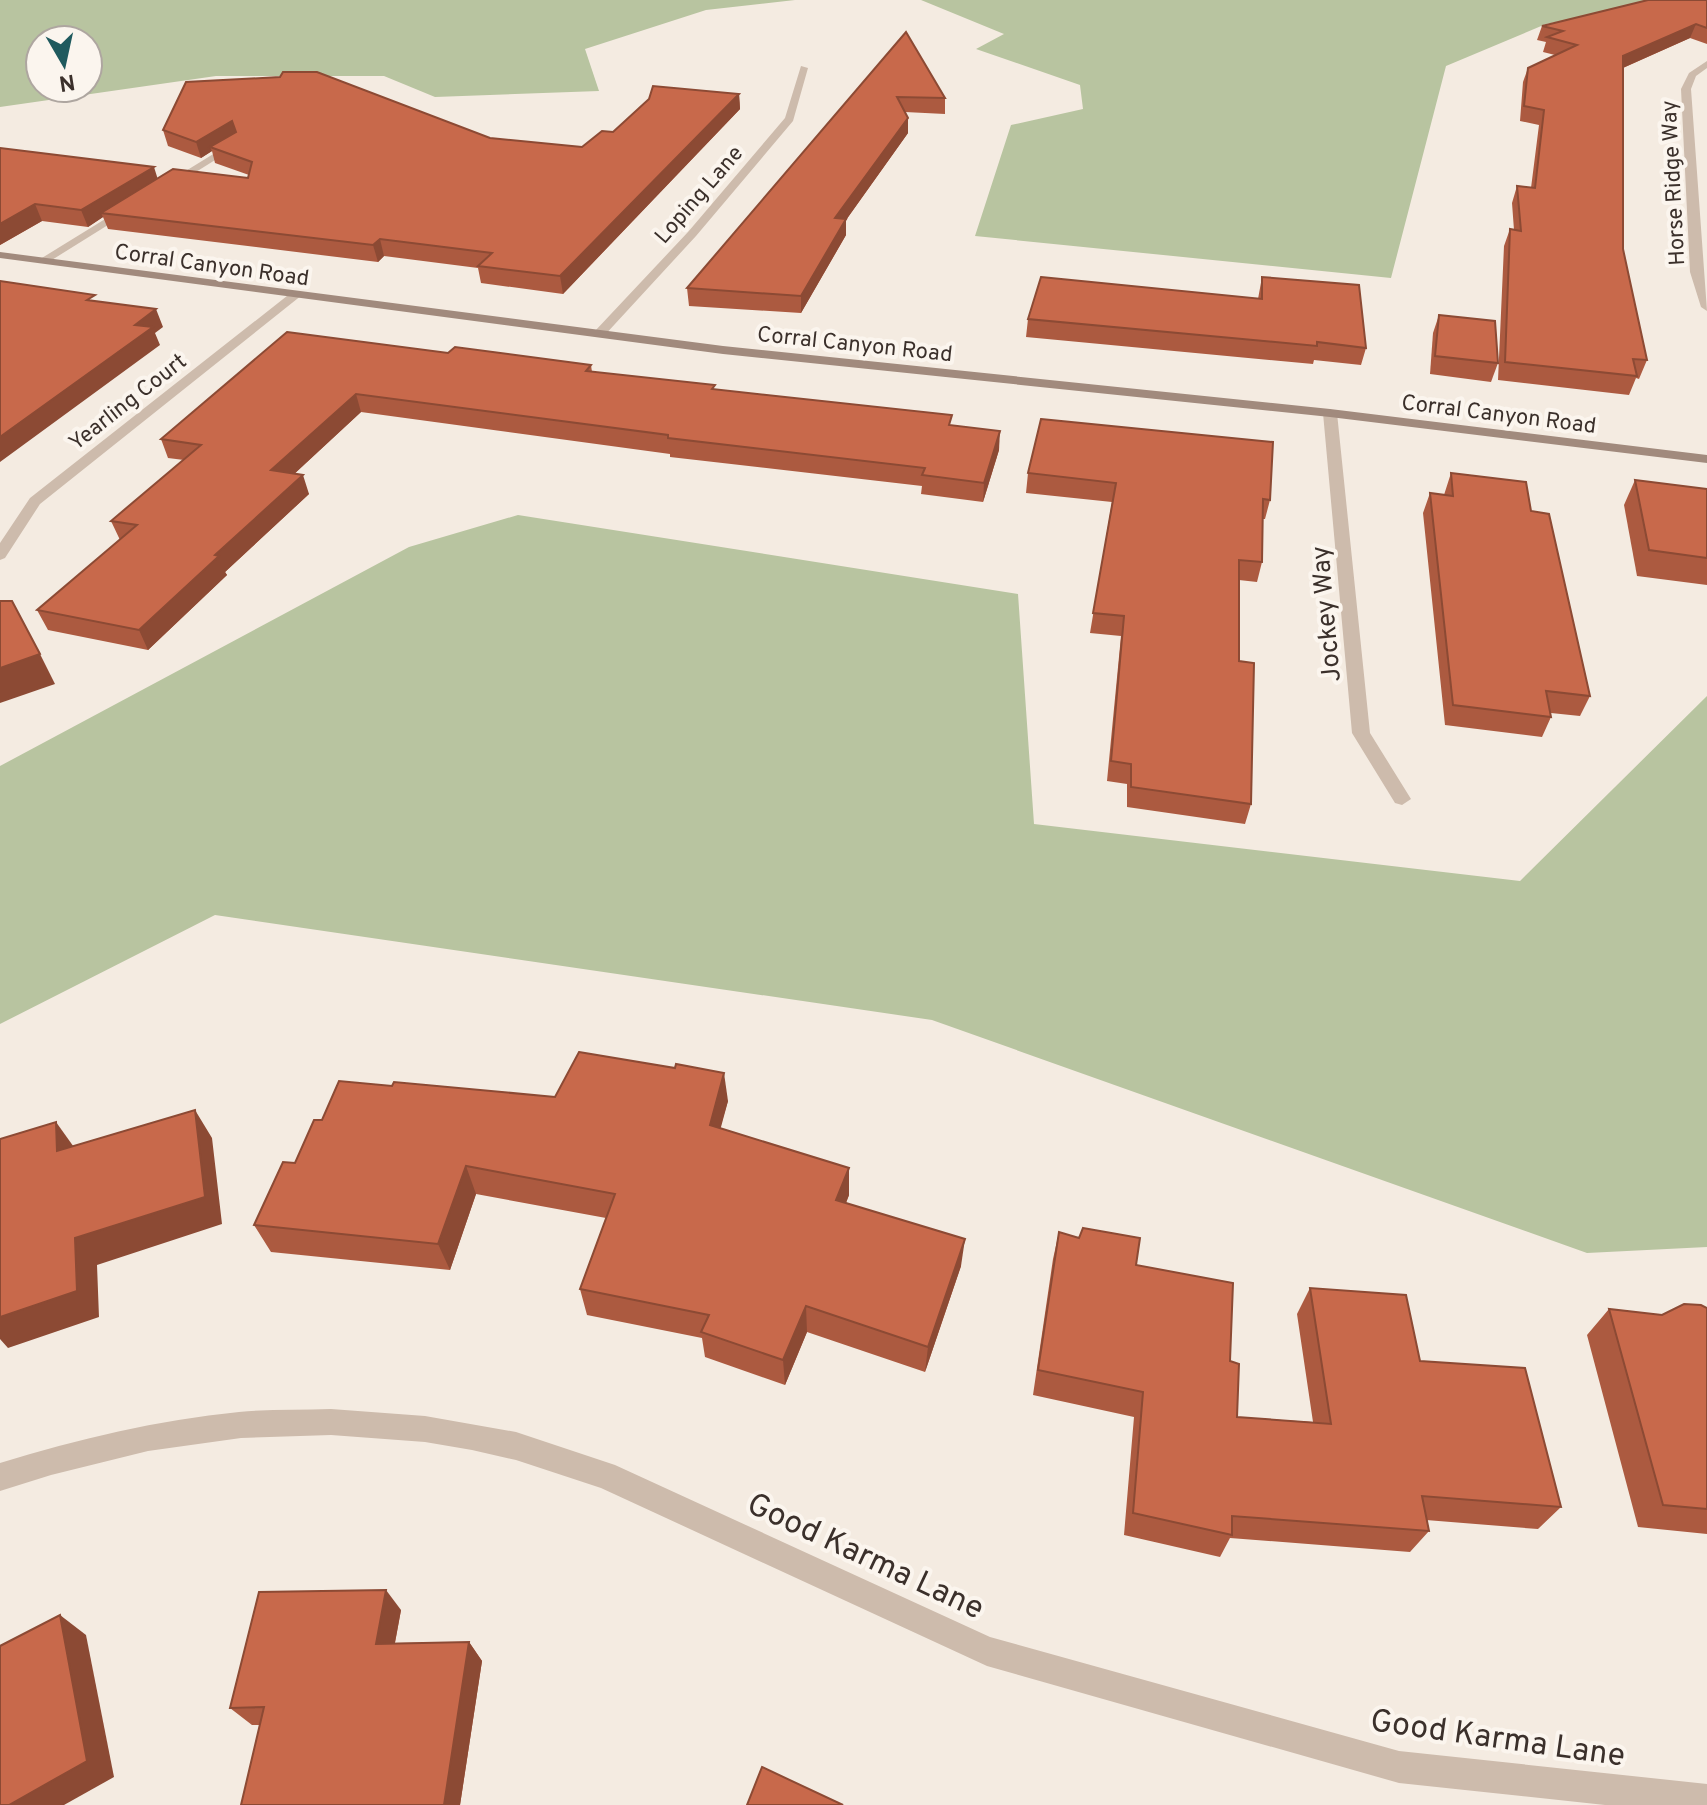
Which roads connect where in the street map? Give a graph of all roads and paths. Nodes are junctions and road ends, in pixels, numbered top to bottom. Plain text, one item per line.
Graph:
1 (1707, 64) edge
2 (804, 68) dead end
3 (236, 143) edge
4 (159, 190) edge
5 (133, 206) edge
6 (0, 255) edge
7 (43, 261) junction
8 (296, 295) junction
9 (1707, 307) edge
10 (599, 334) junction
11 (1330, 413) junction
12 (1707, 459) edge
13 (0, 555) edge
14 (1402, 799) dead end
15 (0, 1477) edge
16 (1707, 1800) edge

1 - 9 street, Horse Ridge Way
2 - 10 street, Loping Lane
3 - 4 street
5 - 7 street
6 - 7 main road, Corral Canyon Road
7 - 8 main road, Corral Canyon Road
8 - 10 main road, Corral Canyon Road
8 - 13 street, Yearling Court
10 - 11 main road, Corral Canyon Road
11 - 12 main road, Corral Canyon Road
11 - 14 street, Jockey Way
15 - 16 street, Good Karma Lane

